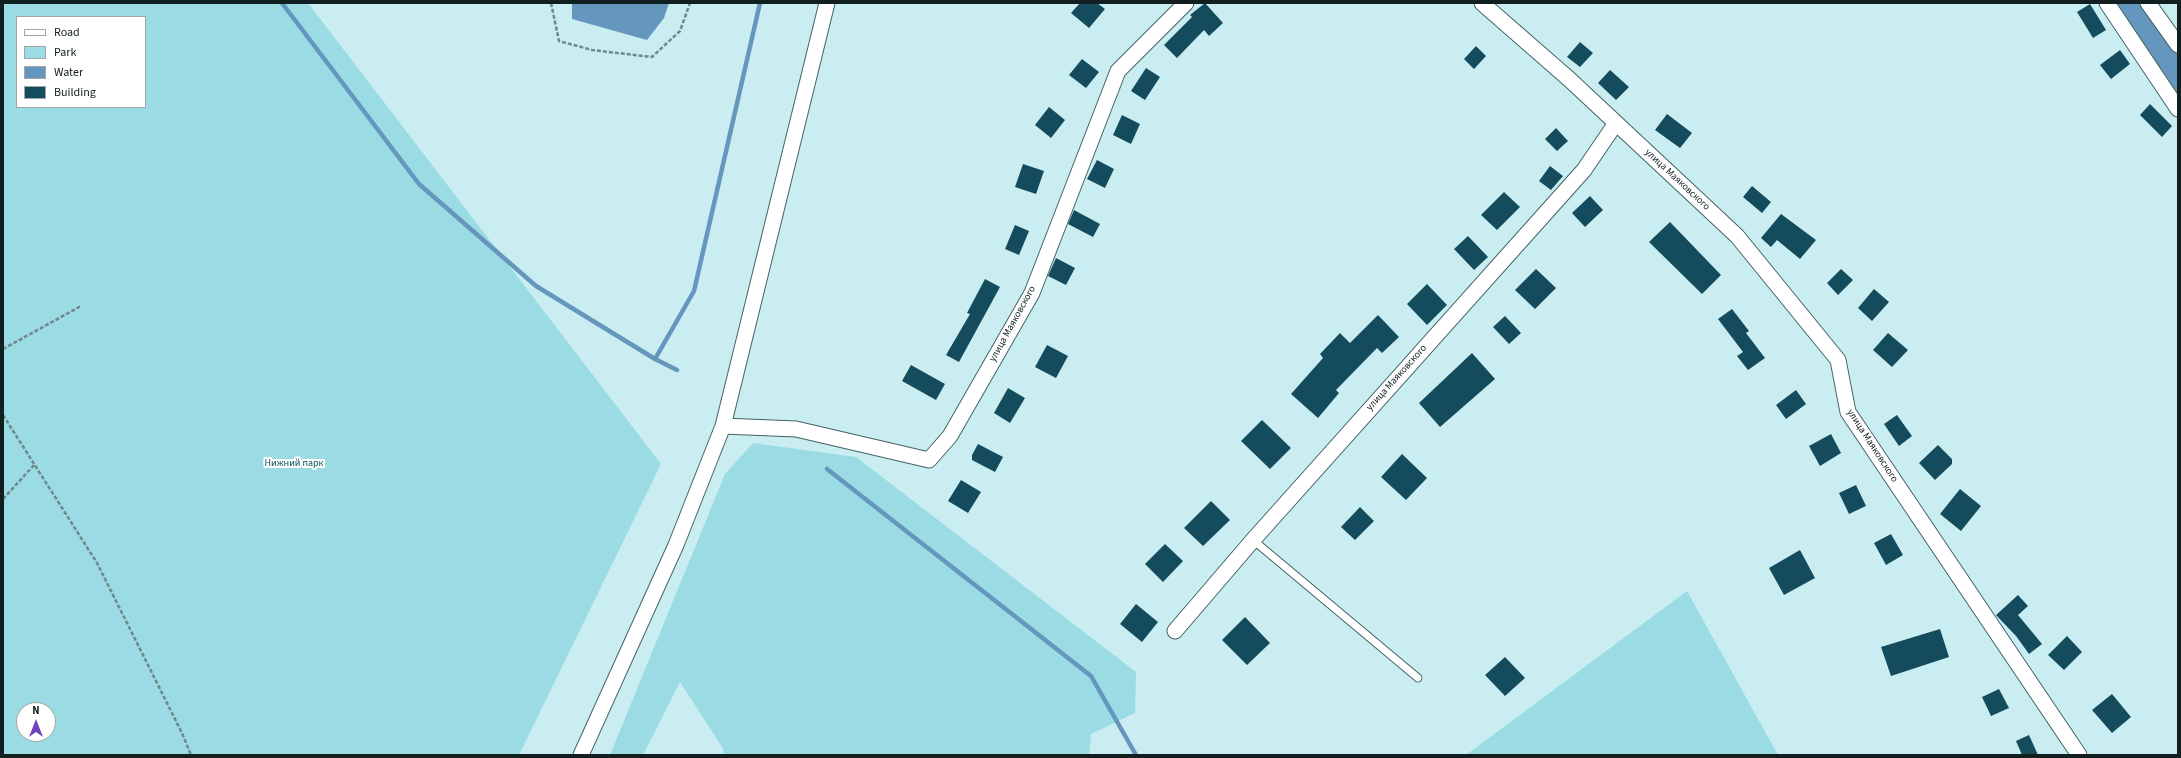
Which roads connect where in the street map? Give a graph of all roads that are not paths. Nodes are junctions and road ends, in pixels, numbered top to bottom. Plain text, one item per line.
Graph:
1 (827, 3) edge
2 (1186, 3) edge
3 (1482, 3) edge
4 (2107, 3) edge
5 (2148, 3) edge
6 (2178, 45) edge
7 (2178, 109) edge
8 (1616, 123) junction
9 (723, 426) junction
10 (1253, 540) junction
11 (1175, 632) dead end
12 (1418, 678) dead end
13 (581, 755) edge
14 (2079, 755) edge

1 - 9 street
2 - 9 street, улица Маяковского
3 - 8 street, улица Маяковского
4 - 7 street
5 - 6 street
8 - 10 street, улица Маяковского
8 - 14 street, улица Маяковского
9 - 13 street
10 - 11 street, улица Маяковского
10 - 12 lane

